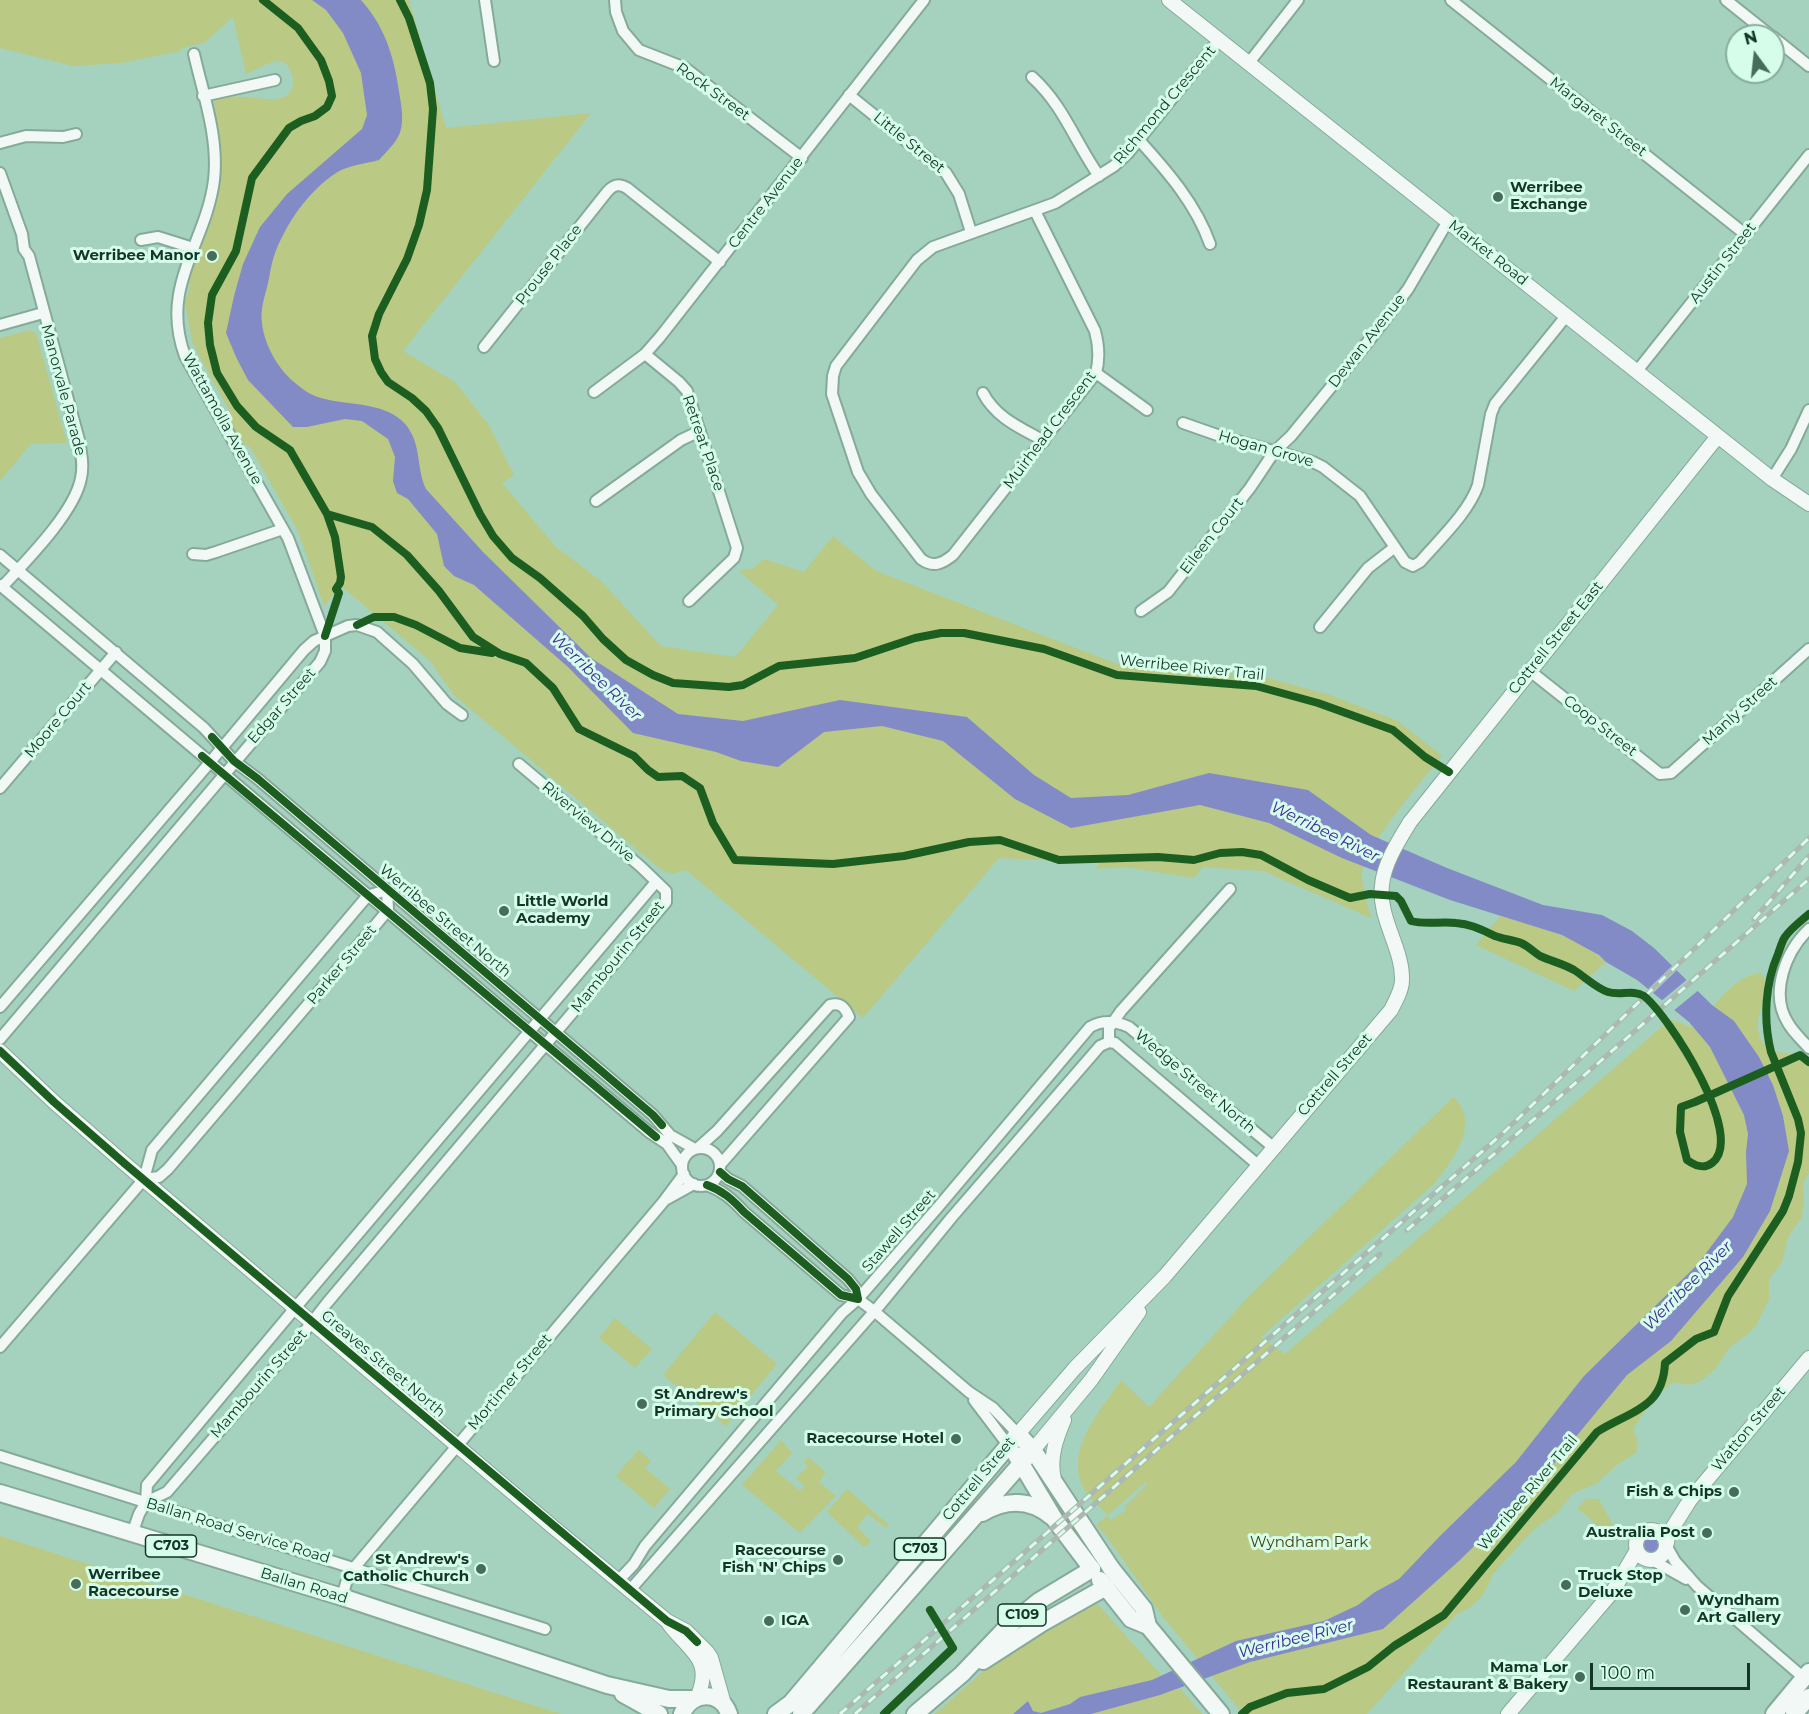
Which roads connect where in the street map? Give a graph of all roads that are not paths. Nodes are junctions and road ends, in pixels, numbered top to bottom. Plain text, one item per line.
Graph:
1 (485, 0) edge
2 (615, 0) edge
3 (924, 0) edge
4 (1169, 0) edge
5 (1298, 0) edge
6 (1450, 0) edge
7 (1726, 0) edge
8 (1756, 24) edge
9 (1219, 40) junction
10 (1785, 47) edge
11 (194, 54) dead end
12 (494, 61) dead end
13 (1248, 64) junction
14 (1809, 66) edge
15 (1032, 77) dead end
16 (275, 80) dead end
17 (849, 94) junction
18 (203, 96) junction
19 (76, 134) dead end
20 (1139, 140) junction
21 (0, 143) edge
22 (1809, 155) edge
23 (802, 158) junction
24 (0, 173) edge
25 (615, 174) dead end
26 (1099, 176) junction
27 (616, 185) junction
28 (1035, 211) junction
29 (1448, 221) junction
30 (971, 232) junction
31 (1745, 234) junction
32 (141, 240) dead end
33 (1210, 244) dead end
34 (193, 248) junction
35 (720, 262) junction
36 (43, 313) junction
37 (1567, 315) junction
38 (0, 325) edge
39 (484, 347) dead end
40 (645, 354) junction
41 (1637, 371) junction
42 (1096, 373) junction
43 (821, 376) dead end
44 (833, 376) junction
45 (594, 392) dead end
46 (983, 393) dead end
47 (1146, 410) dead end
48 (1809, 410) edge
49 (1183, 423) dead end
50 (700, 431) junction
51 (1718, 436) junction
52 (1044, 441) junction
53 (1274, 452) junction
54 (1772, 479) junction
55 (596, 501) dead end
56 (1809, 504) edge
57 (283, 529) junction
58 (1395, 548) junction
59 (193, 554) dead end
60 (0, 555) edge
61 (18, 570) junction
62 (1, 586) edge
63 (689, 601) dead end
64 (1141, 611) dead end
65 (1320, 627) dead end
66 (326, 636) junction
67 (1809, 649) edge
68 (116, 652) junction
69 (100, 670) junction
70 (1530, 670) junction
71 (462, 715) dead end
72 (221, 747) junction
73 (234, 761) junction
74 (209, 762) junction
75 (519, 764) dead end
76 (1671, 773) joint
77 (225, 774) junction
78 (0, 788) edge
79 (1398, 842) joint
80 (656, 882) junction
81 (1230, 889) dead end
82 (387, 890) junction
83 (370, 895) junction
84 (388, 910) junction
85 (1809, 929) edge
86 (0, 1007) edge
87 (540, 1019) junction
88 (1113, 1022) junction
89 (530, 1031) junction
90 (556, 1032) junction
91 (0, 1039) edge
92 (1109, 1042) junction
93 (546, 1044) junction
94 (1809, 1048) edge
95 (0, 1051) edge
96 (0, 1063) edge
97 (54, 1102) junction
98 (1273, 1147) junction
99 (696, 1148) junction
100 (985, 1153) junction
101 (997, 1164) junction
102 (1258, 1166) junction
103 (720, 1168) junction
104 (683, 1169) junction
105 (144, 1179) junction
106 (694, 1184) junction
107 (707, 1185) junction
108 (664, 1201) junction
109 (939, 1206) junction
110 (952, 1217) junction
111 (1165, 1276) junction
112 (858, 1299) junction
113 (296, 1307) junction
114 (874, 1311) junction
115 (313, 1321) junction
116 (0, 1347) edge
117 (1809, 1358) edge
118 (1072, 1404) junction
119 (1013, 1440) junction
120 (457, 1444) junction
121 (1033, 1450) junction
122 (0, 1456) edge
123 (1022, 1463) junction
124 (1057, 1486) junction
125 (0, 1493) edge
126 (1690, 1500) junction
127 (146, 1502) junction
128 (1055, 1520) junction
129 (971, 1521) junction
130 (1650, 1530) junction
131 (132, 1534) junction
132 (1667, 1545) junction
133 (1637, 1550) junction
134 (1651, 1561) junction
135 (354, 1568) junction
136 (1111, 1568) junction
137 (1092, 1569) junction
138 (619, 1580) junction
139 (1697, 1586) junction
140 (1106, 1587) junction
141 (630, 1590) junction
142 (1613, 1591) junction
143 (342, 1597) junction
144 (667, 1621) junction
145 (1148, 1626) junction
146 (545, 1629) dead end
147 (864, 1642) junction
148 (832, 1653) junction
149 (962, 1674) junction
150 (1807, 1677) edge
151 (607, 1685) junction
152 (1809, 1696) edge
153 (695, 1699) junction
154 (730, 1710) edge
155 (659, 1714) edge
156 (682, 1714) edge
157 (776, 1714) edge
158 (801, 1714) edge
159 (915, 1714) edge
160 (1221, 1714) edge
161 (1508, 1714) edge
162 (1774, 1714) edge
163 (1794, 1714) edge

1 - 12 street
2 - 23 street, Rock Street
3 - 17 street, Centre Avenue
4 - 9 street, Market Road
5 - 13 street
6 - 31 street, Margaret Street
7 - 8 street
9 - 13 street, Market Road
9 - 20 street, Richmond Crescent
10 - 14 street
11 - 18 street, Wattamolla Avenue
13 - 29 street, Market Road
15 - 26 street
16 - 18 street
17 - 23 street, Centre Avenue
17 - 30 street, Little Street
18 - 34 street, Wattamolla Avenue
19 - 21 street
20 - 26 street, Richmond Crescent
20 - 33 street
22 - 31 street, Austin Street
23 - 35 street, Centre Avenue
24 - 36 street, Manorvale Parade
25 - 27 street
26 - 28 street, Richmond Crescent
27 - 35 street
27 - 39 street, Prouse Place
28 - 30 street, Richmond Crescent
28 - 42 street, Muirhead Crescent
29 - 37 street, Market Road
29 - 53 street, Dewan Avenue
30 - 44 street, Richmond Crescent
31 - 41 street, Austin Street
32 - 34 street
34 - 57 street, Wattamolla Avenue
35 - 40 street, Centre Avenue
36 - 38 street
36 - 61 street, Manorvale Parade
37 - 41 street, Market Road
37 - 58 street, Hogan Grove
40 - 45 street, Centre Avenue
40 - 50 street, Retreat Place
41 - 51 street, Market Road
42 - 47 street
42 - 52 street, Muirhead Crescent
43 - 44 street
44 - 52 street, Muirhead Crescent
46 - 52 street
48 - 54 street
49 - 53 street, Hogan Grove
50 - 55 street
50 - 63 street, Retreat Place
51 - 54 street, Market Road
51 - 70 street, Cottrell Street East
53 - 58 street, Hogan Grove
53 - 64 street, Eileen Court
54 - 56 street, Market Road
57 - 59 street
57 - 66 street, Wattamolla Avenue
58 - 65 street
60 - 61 street, Werribee Street North
61 - 62 street, Manorvale Parade
61 - 68 street, Werribee Street North
62 - 69 street, Werribee Street North
66 - 71 street
66 - 72 street, Edgar Street
66 - 73 street, Edgar Street
67 - 76 street, Manly Street
68 - 69 street, Moore Court
68 - 72 street, Werribee Street North
69 - 74 street, Werribee Street North
69 - 78 street, Moore Court
70 - 76 street, Coop Street
70 - 79 street, Cottrell Street East
72 - 73 street, Werribee Street North
72 - 74 street, Edgar Street
73 - 77 street, Edgar Street
73 - 82 street, Werribee Street North
74 - 77 street, Werribee Street North
74 - 86 street, Edgar Street
75 - 80 street, Riverview Drive
77 - 83 street, Werribee Street North
77 - 91 street, Edgar Street
79 - 98 street, Cottrell Street
80 - 87 street, Mambourin Street
80 - 90 street, Mambourin Street
81 - 88 street
82 - 83 street
82 - 84 street, Parker Street
82 - 87 street, Werribee Street North
83 - 84 street, Werribee Street North
83 - 105 street, Parker Street
84 - 89 street, Werribee Street North
84 - 105 street, Parker Street
85 - 94 street
87 - 89 street, Mambourin Street
87 - 90 street, Werribee Street North
88 - 92 street
88 - 98 street, Wedge Street North
88 - 100 street, Stawell Street
89 - 93 street, Werribee Street North
89 - 113 street, Mambourin Street
90 - 93 street, Mambourin Street
90 - 99 street, Werribee Street North
92 - 101 street, Stawell Street
92 - 102 street, Wedge Street North
93 - 104 street, Werribee Street North
93 - 115 street, Mambourin Street
95 - 97 street, Greaves Street North
96 - 97 street, Greaves Street North
97 - 105 street, Greaves Street North
98 - 102 street, Cottrell Street
99 - 103 street
99 - 103 street
99 - 104 street
100 - 101 street
100 - 109 street, Stawell Street
101 - 110 street, Stawell Street
102 - 111 street, Cottrell Street
103 - 107 street
103 - 112 street
104 - 106 street
104 - 108 street, Mortimer Street
105 - 113 street, Greaves Street North
105 - 116 street, Parker Street
106 - 107 street
106 - 108 street, Mortimer Street
107 - 112 street
108 - 120 street, Mortimer Street
109 - 110 street, Stawell Street
109 - 112 street, Stawell Street
110 - 114 street, Stawell Street
111 - 118 street, Cottrell Street
111 - 119 street, Cottrell Street
112 - 114 street
112 - 138 street, Stawell Street
113 - 115 street, Greaves Street North
113 - 127 street, Mambourin Street
114 - 119 street
114 - 141 street, Stawell Street
115 - 120 street, Greaves Street North
115 - 127 street, Mambourin Street
117 - 126 street, Watton Street
118 - 121 street, Cottrell Street
118 - 124 street
119 - 121 main road
119 - 123 main road
119 - 148 main road, Cottrell Street / C703
120 - 135 street, Mortimer Street
120 - 138 street, Greaves Street North
121 - 123 main road, Cottrell Street
121 - 124 main road
122 - 127 street, Ballan Road Service Road
123 - 128 main road
123 - 129 main road, Cottrell Street
124 - 136 main road
125 - 131 main road, Ballan Road / C703
126 - 130 street, Watton Street
126 - 132 street, Watton Street
127 - 131 street, Mambourin Street
127 - 135 street, Ballan Road Service Road
128 - 129 main road, C703
128 - 137 main road, C703
129 - 147 main road, Cottrell Street / C703
130 - 132 street
130 - 133 street
131 - 143 main road, Ballan Road / C703
132 - 134 street
132 - 139 street
133 - 134 street
133 - 142 street
134 - 139 street
134 - 142 street
135 - 143 street, Mortimer Street
135 - 146 street, Ballan Road Service Road
136 - 137 main road, C109
136 - 140 main road
136 - 145 main road
137 - 140 main road
137 - 149 main road, C109
138 - 141 street, Greaves Street North
139 - 150 street
140 - 145 main road
140 - 149 main road, C109
141 - 144 street, Greaves Street North
142 - 161 street
143 - 151 main road, Ballan Road / C703
144 - 153 street, Greaves Street North
144 - 154 street, Greaves Street North
145 - 160 main road
147 - 148 main road
147 - 158 main road, Cottrell Street / C703
148 - 157 main road, Cottrell Street / C703
149 - 159 main road, C109
150 - 162 main road
151 - 153 main road, Ballan Road / C703
151 - 155 main road, Ballan Road / C703
152 - 163 main road
153 - 154 main road, C703
153 - 156 main road

